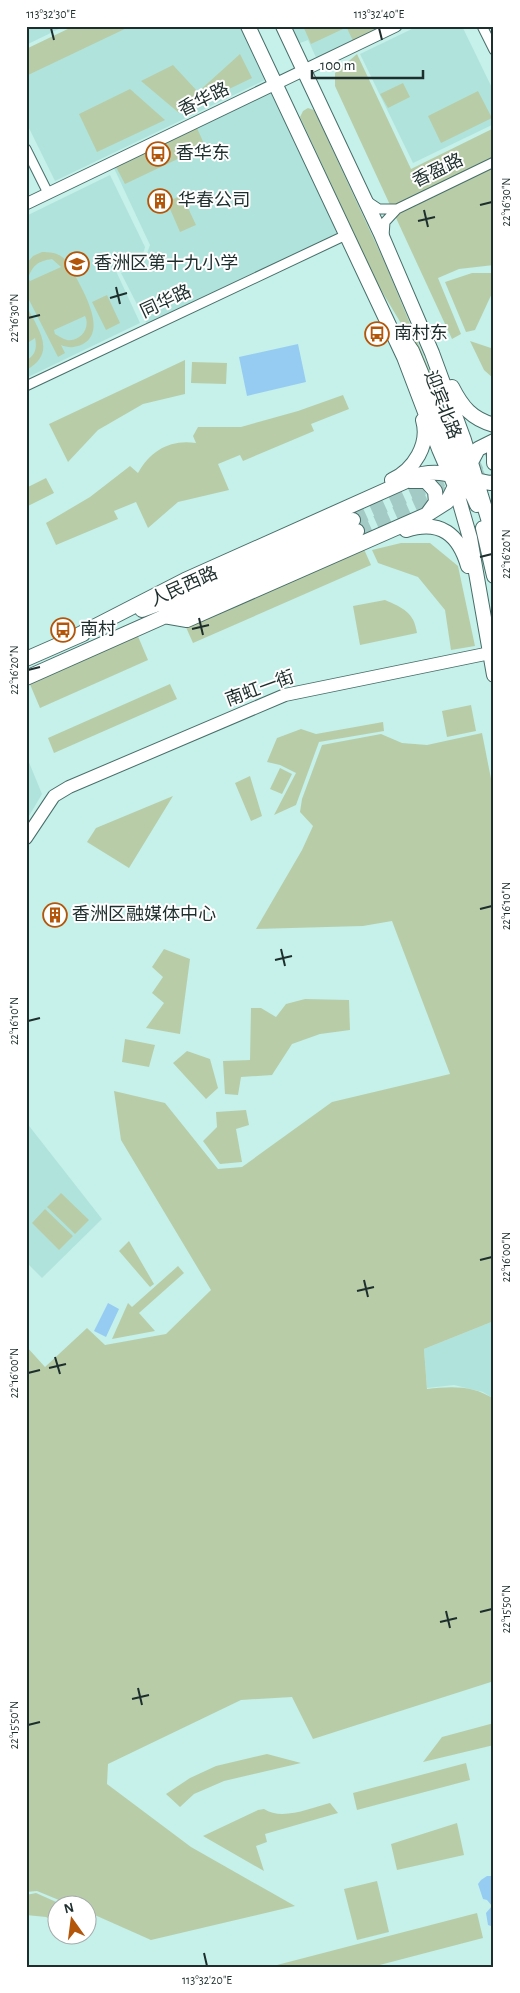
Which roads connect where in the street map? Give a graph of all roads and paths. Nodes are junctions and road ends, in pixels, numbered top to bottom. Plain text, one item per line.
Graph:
1 (248, 26) edge
2 (283, 26) edge
3 (396, 26) edge
4 (482, 26) edge
5 (494, 50) edge
6 (304, 72) junction
7 (275, 85) junction
8 (26, 149) edge
9 (494, 162) edge
10 (48, 194) junction
11 (364, 198) junction
12 (26, 204) edge
13 (396, 209) junction
14 (346, 235) junction
15 (386, 244) junction
16 (408, 297) junction
17 (378, 301) junction
18 (404, 357) junction
19 (26, 386) edge
20 (494, 425) edge
21 (494, 441) edge
22 (494, 448) edge
23 (494, 463) edge
24 (462, 476) junction
25 (408, 481) junction
26 (494, 482) edge
27 (428, 514) junction
28 (297, 530) junction
29 (357, 532) junction
30 (494, 538) edge
31 (494, 576) edge
32 (482, 611) junction
33 (74, 637) junction
34 (490, 653) junction
35 (26, 659) edge
36 (494, 676) edge
37 (26, 678) edge
38 (26, 838) edge

1 - 7 main road, 迎宾北路
2 - 6 main road, 迎宾北路
3 - 6 street, 香华路
4 - 5 street
6 - 7 street, 香华路
6 - 11 main road, 迎宾北路
7 - 10 street, 香华路
7 - 14 main road, 迎宾北路
8 - 10 street
9 - 13 street, 香盈路
10 - 12 street, 香华路
11 - 13 street
11 - 15 main road, 迎宾北路
13 - 15 street
14 - 17 main road, 迎宾北路
14 - 19 street, 同华路
15 - 16 main road, 迎宾北路
16 - 20 main road
16 - 24 main road, 迎宾北路
17 - 18 main road, 迎宾北路
17 - 24 main road
18 - 24 main road, 迎宾北路
18 - 28 main road
21 - 24 main road
22 - 23 main road
24 - 25 main road
24 - 26 main road
24 - 27 main road
24 - 30 main road, 迎宾北路
24 - 31 main road
24 - 32 main road
25 - 27 main road
25 - 28 main road
27 - 29 main road
28 - 33 main road
29 - 32 main road
29 - 33 main road, 人民西路
29 - 37 main road, 人民西路
32 - 34 main road
33 - 35 main road, 人民西路
34 - 36 main road
34 - 38 main road, 南虹一街

